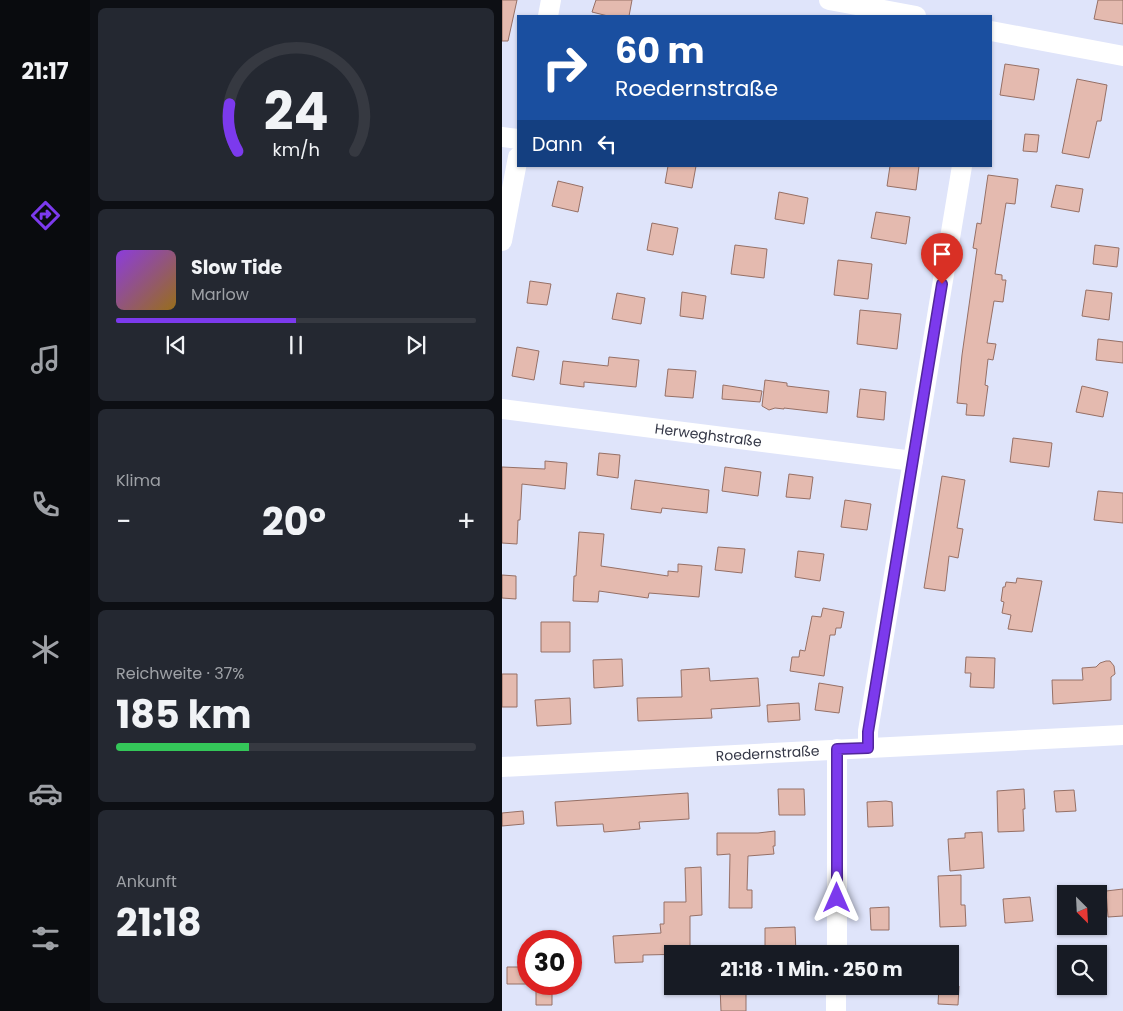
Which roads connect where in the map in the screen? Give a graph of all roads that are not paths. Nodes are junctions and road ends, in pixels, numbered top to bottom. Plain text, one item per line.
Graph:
1 (551, 0) edge
2 (829, 0) edge
3 (890, 6) edge
4 (548, 15) edge
5 (913, 15) edge
6 (992, 31) edge
7 (1122, 56) edge
8 (502, 137) edge
9 (517, 139) edge
10 (517, 162) edge
11 (962, 167) edge
12 (502, 241) edge
13 (502, 409) edge
14 (913, 461) junction
15 (1122, 735) edge
16 (868, 748) junction
17 (837, 749) junction
18 (502, 767) edge
19 (836, 945) edge
20 (836, 995) edge
21 (836, 1011) edge

1 - 4 street
2 - 3 street
3 - 5 street
6 - 7 street
8 - 9 street
10 - 12 street
11 - 14 street
13 - 14 street, Herweghstraße
14 - 16 street
15 - 16 street, Roedernstraße
16 - 17 street, Roedernstraße
17 - 18 street, Roedernstraße
17 - 19 street
20 - 21 street

